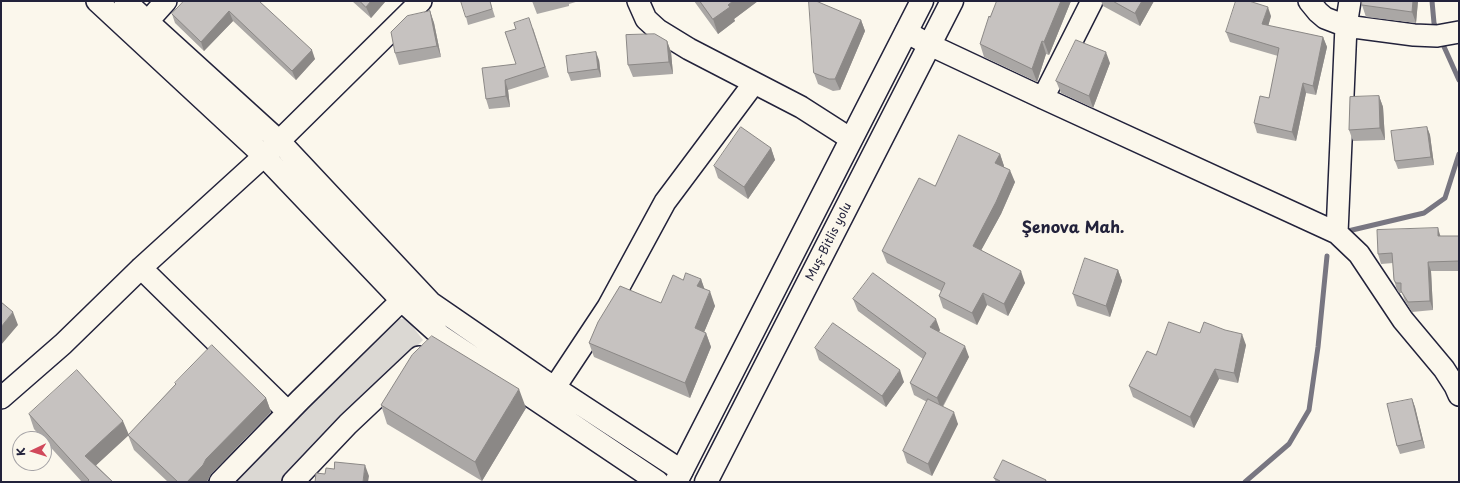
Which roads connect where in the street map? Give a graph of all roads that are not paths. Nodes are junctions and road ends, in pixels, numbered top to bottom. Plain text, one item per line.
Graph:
1 (97, 1) edge
2 (125, 1) edge
3 (166, 1) edge
4 (421, 1) edge
5 (638, 1) edge
6 (922, 1) edge
7 (952, 1) edge
8 (1092, 1) edge
9 (1308, 1) edge
10 (1350, 1) edge
11 (1346, 26) junction
12 (143, 30) junction
13 (906, 32) junction
14 (1459, 32) edge
15 (930, 45) junction
16 (754, 83) junction
17 (1043, 98) junction
18 (851, 140) junction
19 (279, 141) junction
20 (264, 156) junction
21 (833, 174) junction
22 (857, 186) junction
23 (1337, 233) junction
24 (802, 234) junction
25 (828, 245) junction
26 (141, 268) junction
27 (416, 286) junction
28 (401, 300) junction
29 (456, 321) junction
30 (441, 336) junction
31 (555, 387) junction
32 (1459, 395) edge
33 (1, 398) edge
34 (288, 412) junction
35 (679, 477) edge
36 (220, 482) edge
37 (293, 482) edge
38 (658, 482) edge
39 (706, 482) edge

1 - 12 street
2 - 12 street
3 - 12 street
4 - 19 street
5 - 16 street
6 - 13 highway
7 - 15 highway, Muş-Bitlis yolu
8 - 17 street
9 - 11 street
10 - 11 street
11 - 14 street
11 - 23 street
12 - 19 street
12 - 20 street
13 - 15 street
13 - 18 highway
15 - 17 street
15 - 22 highway, Muş-Bitlis yolu
16 - 18 street
16 - 31 street
17 - 23 street
18 - 21 highway
19 - 20 street
19 - 27 street
20 - 26 street
20 - 28 street
21 - 22 highway
21 - 24 highway
22 - 25 highway, Muş-Bitlis yolu
23 - 32 street
24 - 25 highway
24 - 35 highway
25 - 39 highway, Muş-Bitlis yolu
26 - 33 street
26 - 34 street
27 - 28 street
27 - 29 street
28 - 30 street
28 - 34 street
29 - 30 street
29 - 31 street
30 - 37 street
30 - 38 street
31 - 35 street
34 - 36 street

